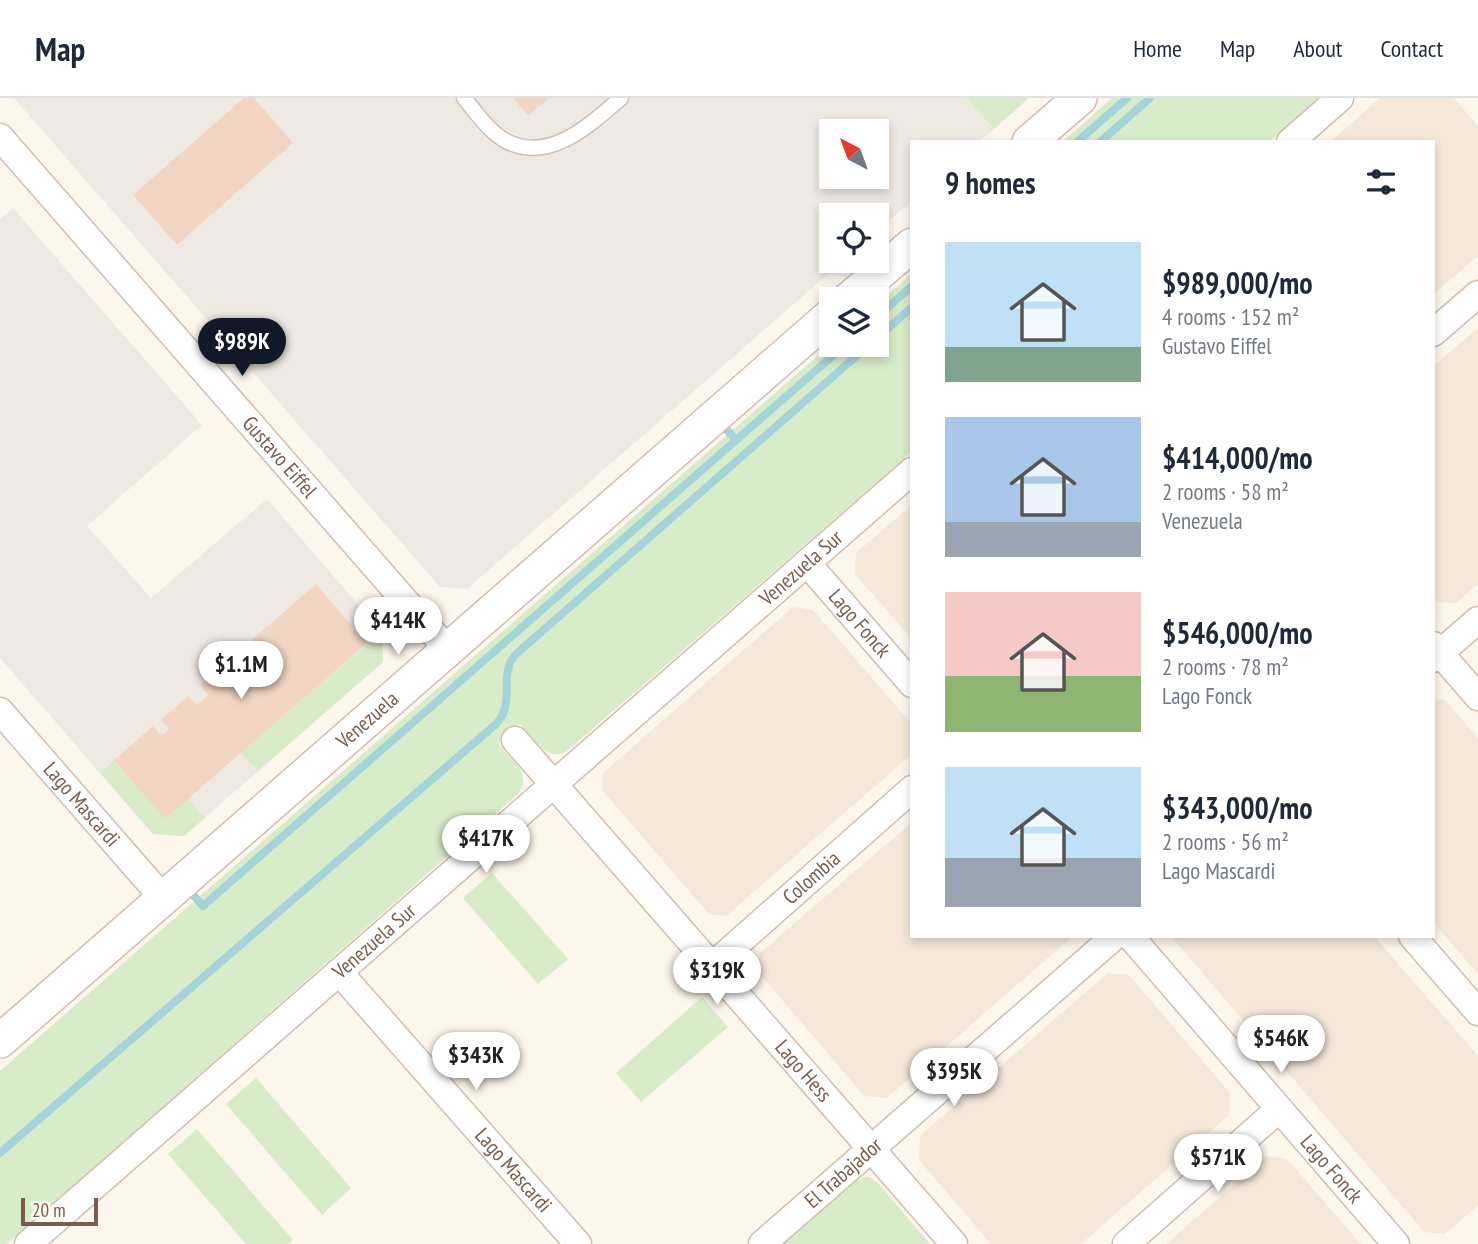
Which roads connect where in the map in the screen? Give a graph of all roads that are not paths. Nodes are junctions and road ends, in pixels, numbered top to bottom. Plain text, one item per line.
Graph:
1 (464, 98) edge
2 (621, 98) edge
3 (1080, 98) edge
4 (1340, 98) edge
5 (0, 137) edge
6 (1032, 140) edge
7 (1292, 140) edge
8 (910, 246) edge
9 (863, 287) edge
10 (1478, 294) edge
11 (819, 325) edge
12 (1435, 331) edge
13 (910, 473) edge
14 (807, 563) junction
15 (1478, 620) edge
16 (448, 650) junction
17 (1435, 652) edge
18 (910, 682) edge
19 (1478, 696) edge
20 (0, 711) edge
21 (515, 740) dead end
22 (554, 785) junction
23 (910, 791) edge
24 (163, 898) junction
25 (1113, 938) edge
26 (1132, 938) edge
27 (1414, 938) edge
28 (712, 966) junction
29 (340, 972) junction
30 (1478, 1012) edge
31 (0, 1041) edge
32 (1279, 1109) junction
33 (871, 1149) junction
34 (28, 1244) edge
35 (578, 1244) edge
36 (762, 1244) edge
37 (954, 1244) edge
38 (1126, 1244) edge
39 (1396, 1244) edge

1 - 2 lane
3 - 6 street
4 - 7 street
5 - 16 street, Gustavo Eiffel
8 - 9 street
10 - 12 street
11 - 16 street, Venezuela
13 - 14 street, Venezuela Sur
14 - 18 street, Lago Fonck
14 - 22 street, Venezuela Sur
15 - 17 street
16 - 24 street, Venezuela
17 - 19 street
20 - 24 street, Lago Mascardi
21 - 22 street, Lago Hess
22 - 28 street, Lago Hess
22 - 29 street, Venezuela Sur
23 - 28 street, Colombia
24 - 31 street, Venezuela
25 - 33 street, El Trabajador
26 - 32 street, Lago Fonck
27 - 30 street
28 - 33 street, Lago Hess
29 - 34 street, Venezuela Sur
29 - 35 street, Lago Mascardi
32 - 38 street
32 - 39 street, Lago Fonck
33 - 36 street, El Trabajador
33 - 37 street, Lago Hess

